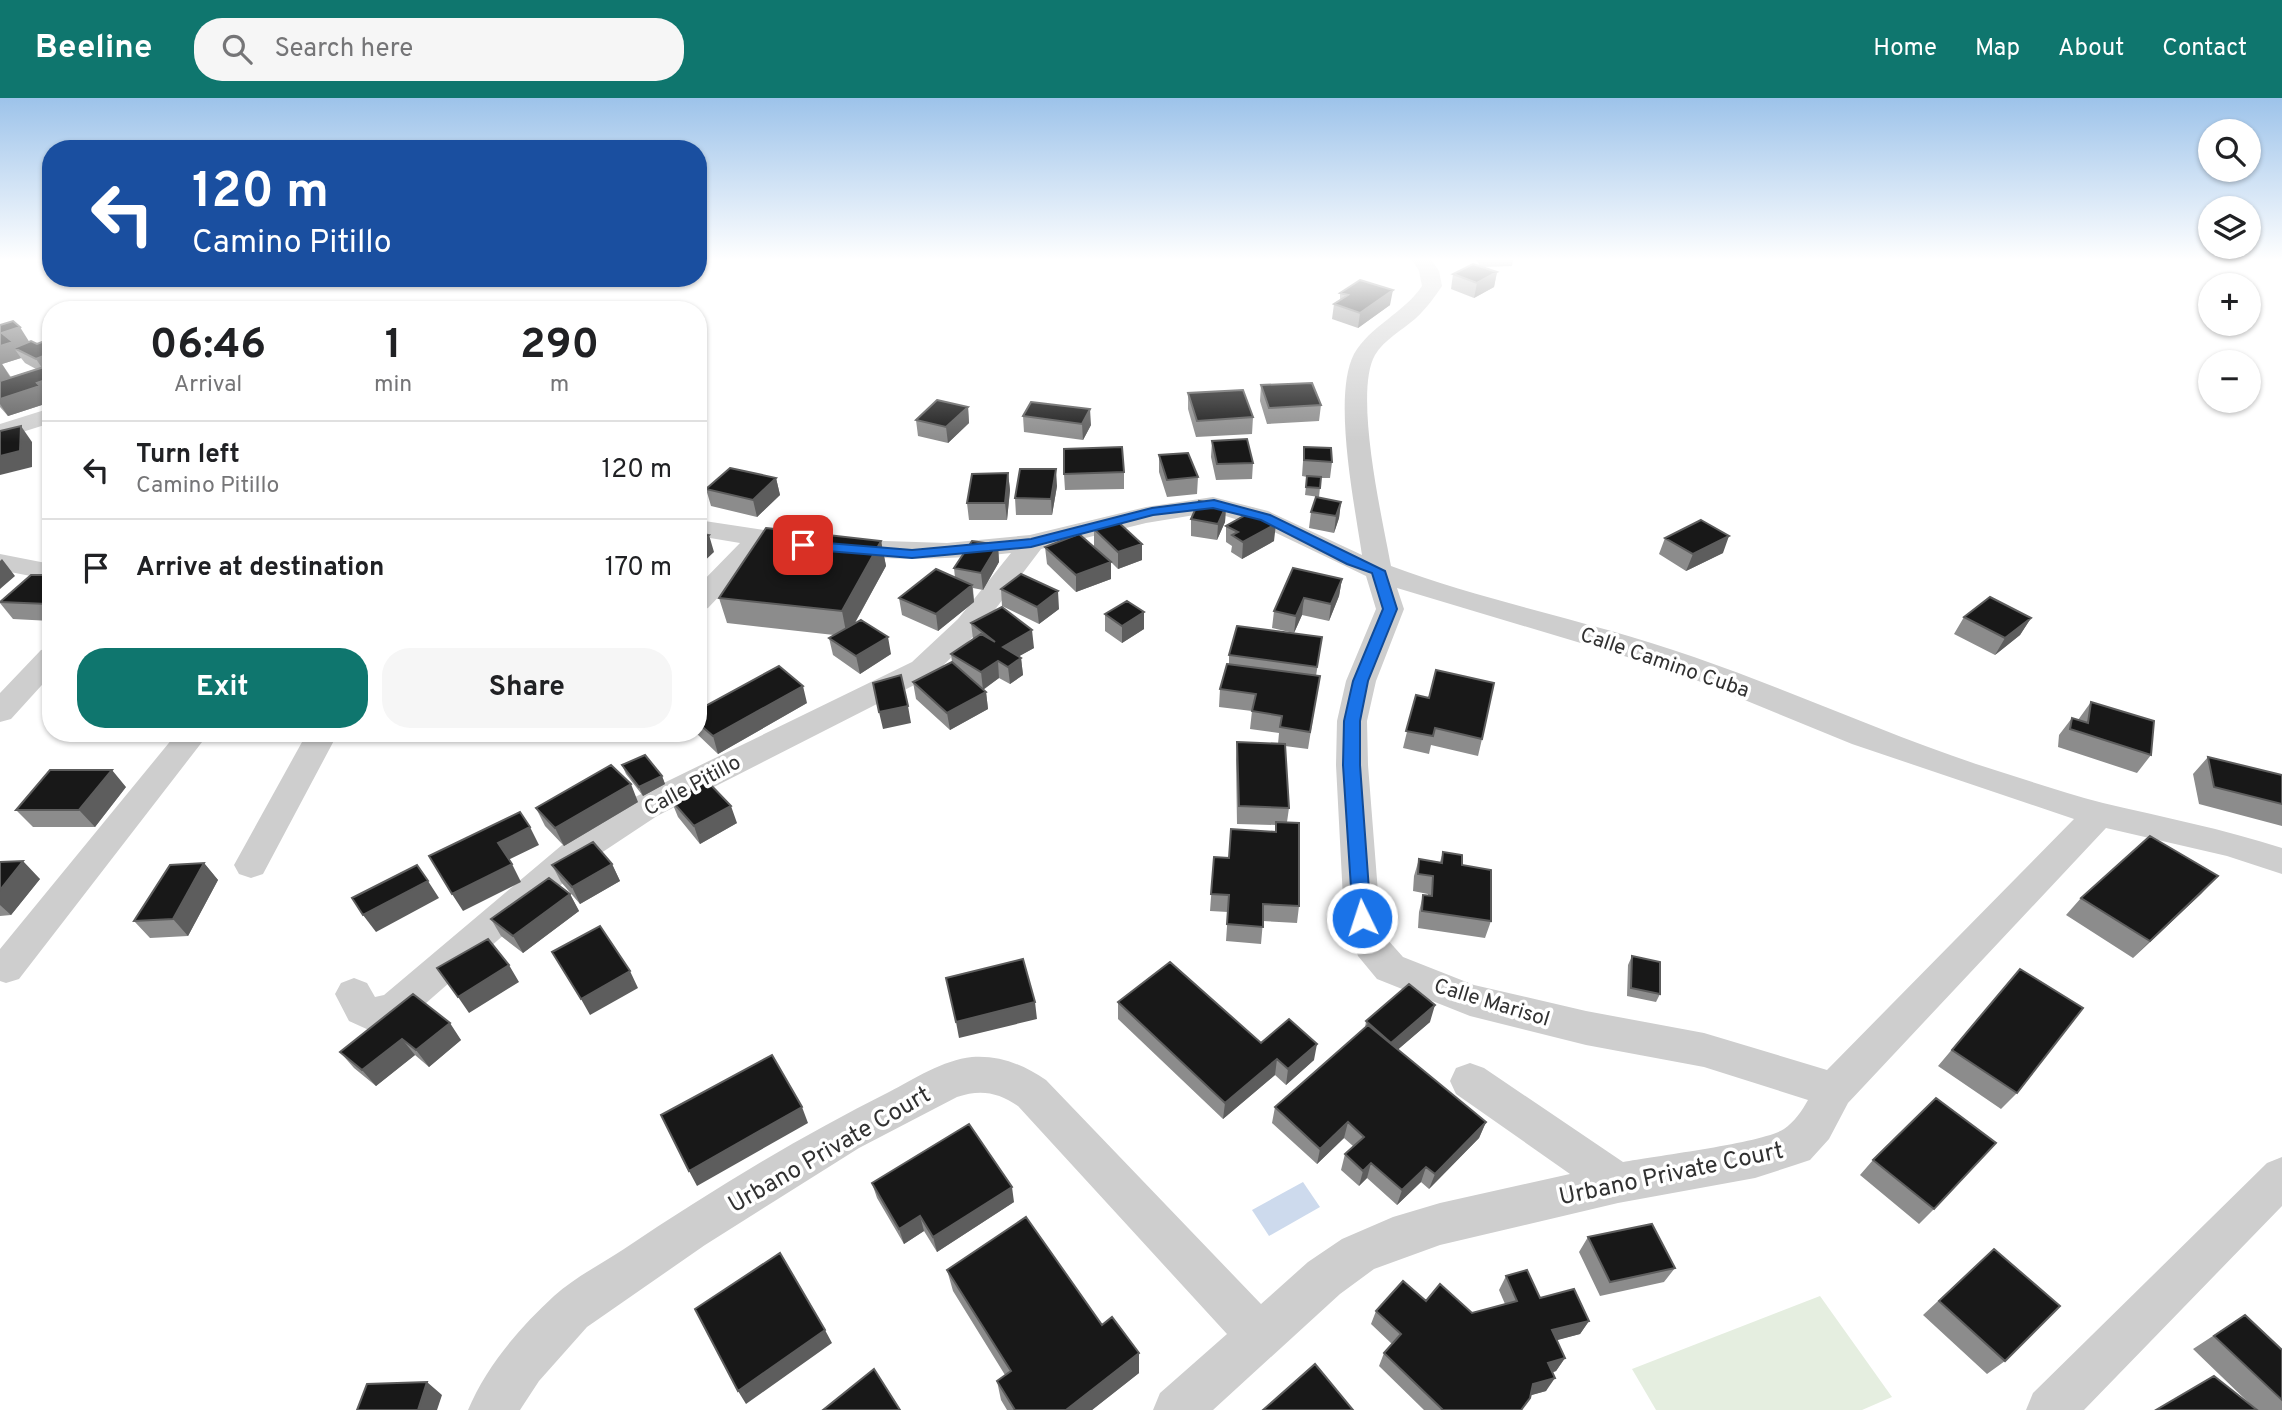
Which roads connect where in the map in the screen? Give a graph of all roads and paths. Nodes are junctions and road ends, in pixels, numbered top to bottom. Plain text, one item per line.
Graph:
1 (1403, 319) edge
2 (42, 418) edge
3 (0, 432) edge
4 (707, 530) edge
5 (758, 540) junction
6 (1031, 543) junction
7 (0, 562) edge
8 (42, 570) edge
9 (1378, 571) junction
10 (707, 593) edge
11 (42, 666) edge
12 (0, 712) edge
13 (187, 742) edge
14 (318, 742) edge
15 (2099, 814) junction
16 (2282, 860) edge
17 (251, 865) dead end
18 (6, 968) dead end
19 (354, 994) dead end
20 (1470, 1081) dead end
21 (1834, 1090) junction
22 (2282, 1177) edge
23 (1618, 1183) junction
24 (1260, 1336) junction
25 (492, 1410) edge
26 (1177, 1410) edge
27 (2050, 1410) edge

1 - 9 street
2 - 3 street
4 - 5 street, Calle Camino Cuba
5 - 6 street, Calle Camino Cuba
5 - 10 street
6 - 9 street, Calle Camino Cuba
6 - 19 street, Calle Pitillo
7 - 8 street
9 - 15 street, Calle Camino Cuba
9 - 21 street, Calle Marisol
11 - 12 street
13 - 18 street
14 - 17 street
15 - 16 street, Calle Camino Cuba
15 - 21 street, Urbano Private Court
20 - 23 street
21 - 23 street, Urbano Private Court
22 - 27 street
23 - 24 street, Urbano Private Court
24 - 25 street, Urbano Private Court
24 - 26 street, Urbano Private Court

